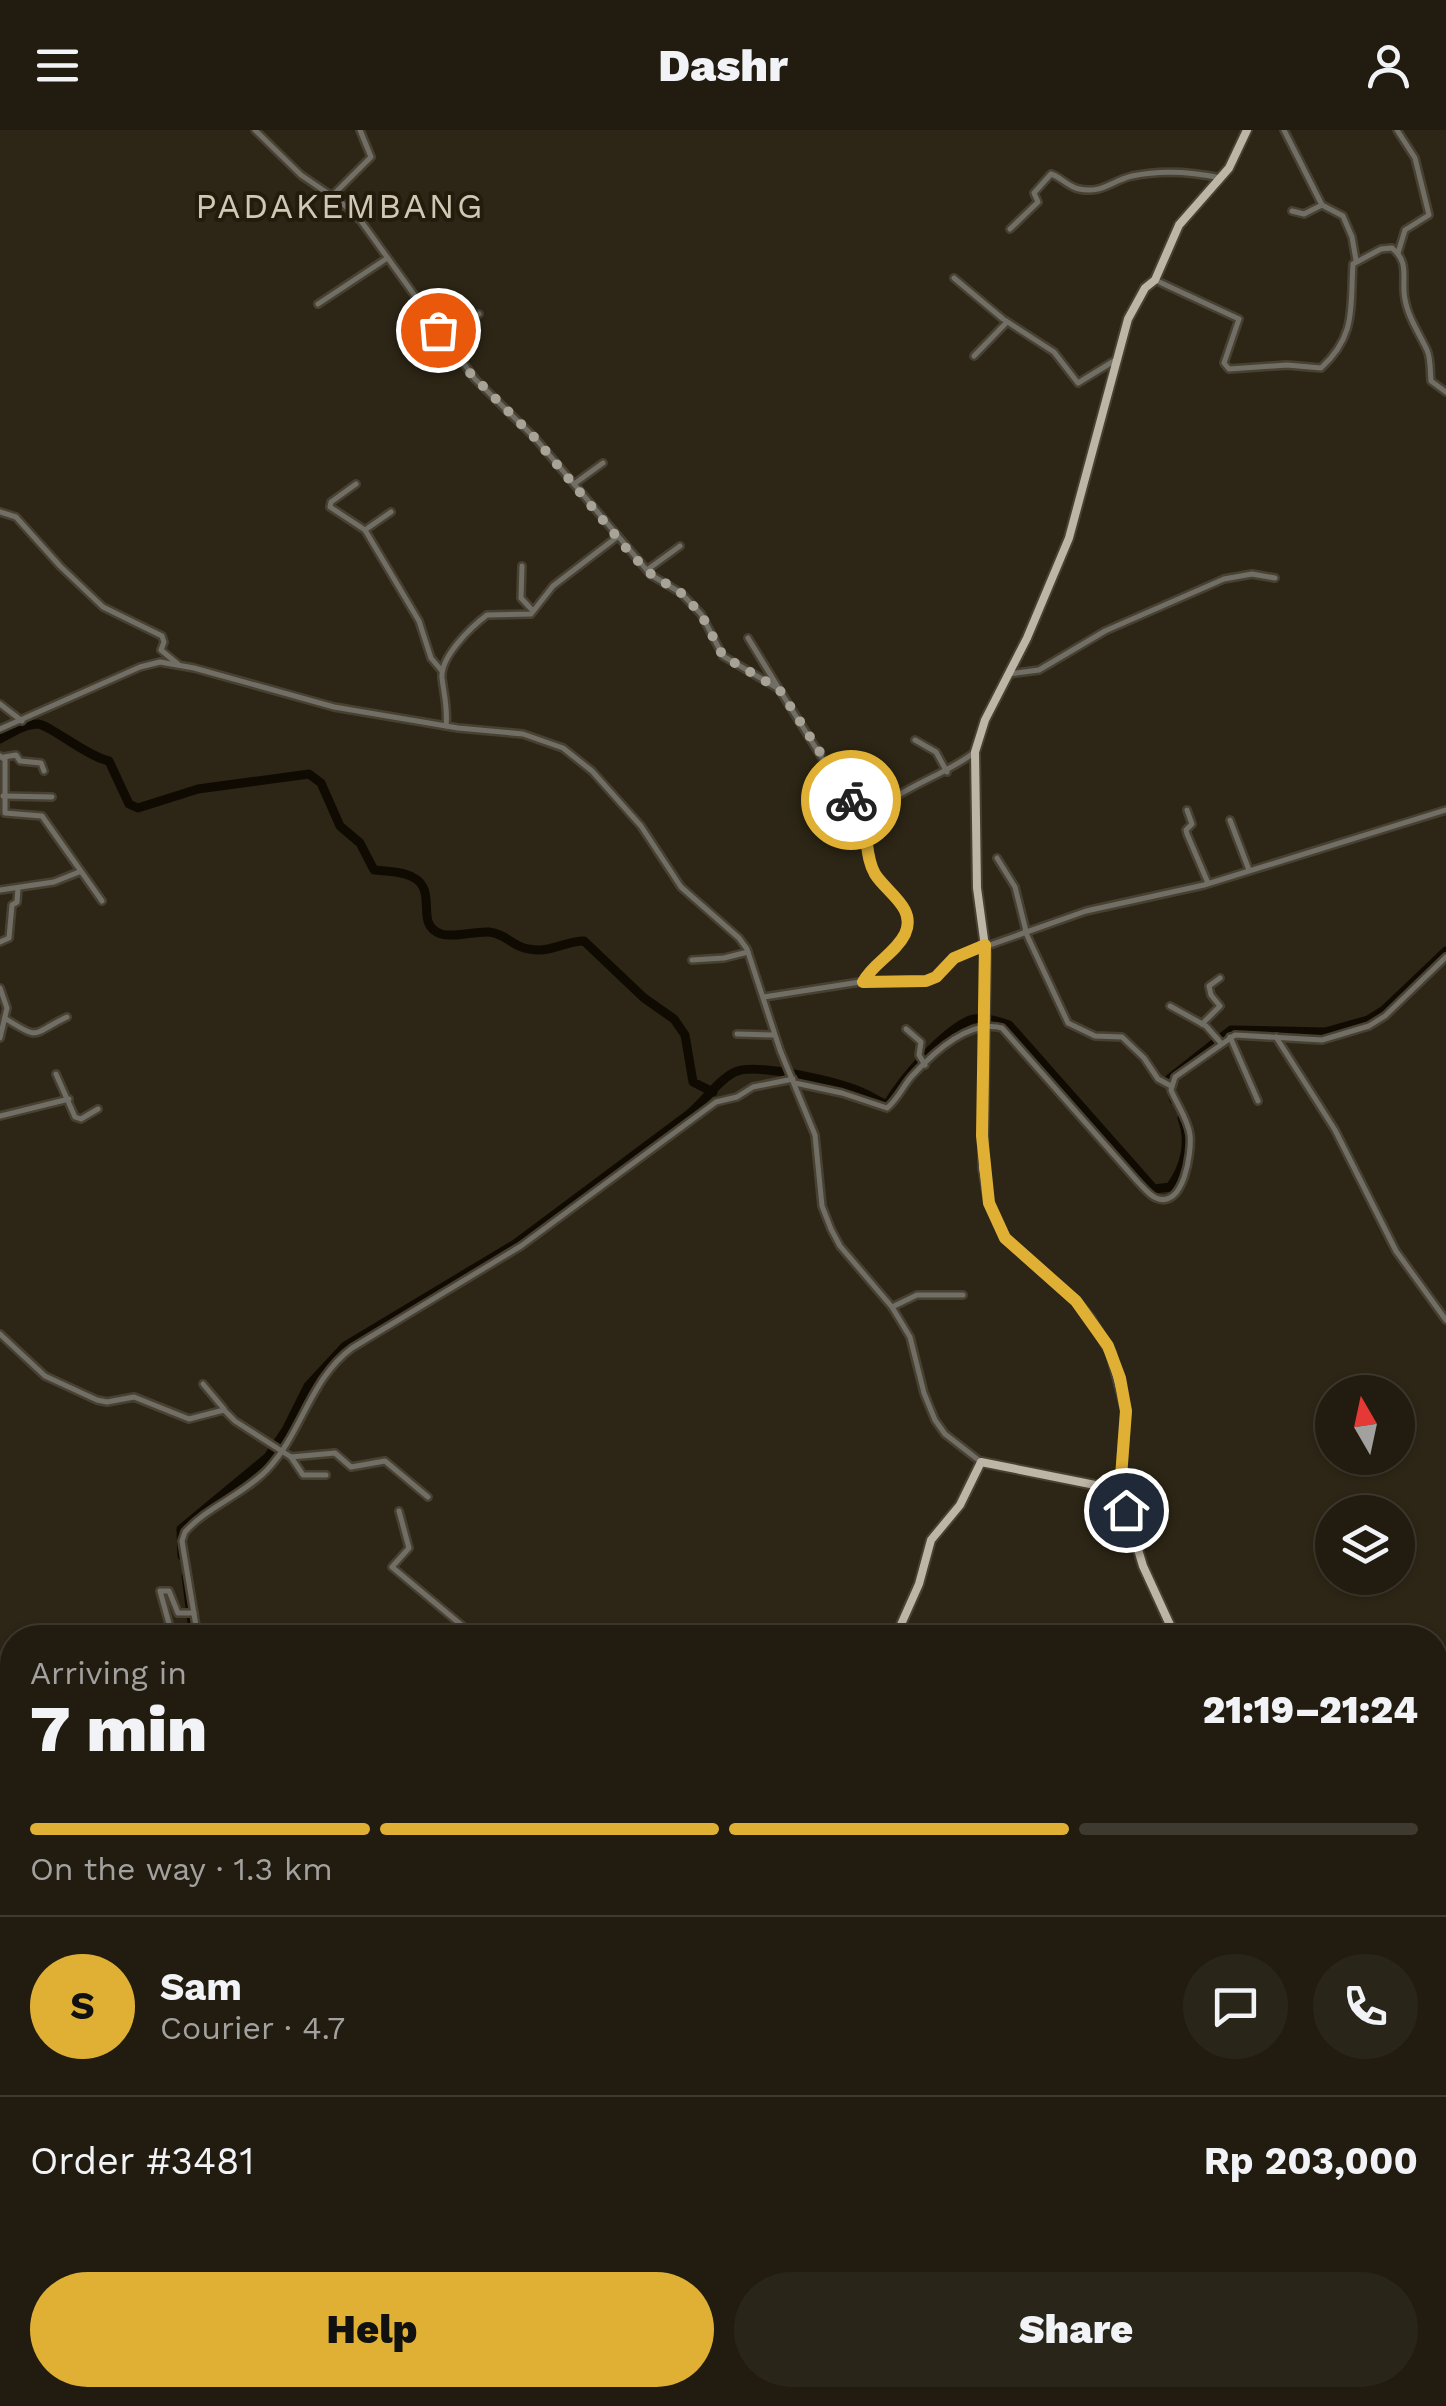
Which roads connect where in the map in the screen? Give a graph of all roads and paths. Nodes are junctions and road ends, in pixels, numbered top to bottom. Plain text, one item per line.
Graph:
1 (254, 130) edge
2 (360, 130) edge
3 (1247, 130) edge
4 (1284, 130) edge
5 (1396, 130) edge
6 (1221, 178) junction
7 (332, 196) junction
8 (1322, 206) junction
9 (1292, 211) dead end
10 (1010, 229) dead end
11 (1398, 253) junction
12 (387, 258) junction
13 (1356, 260) junction
14 (954, 278) dead end
15 (1155, 280) junction
16 (318, 304) dead end
17 (479, 314) dead end
18 (1007, 322) junction
19 (442, 337) junction
20 (974, 356) dead end
21 (1114, 361) junction
22 (1446, 392) edge
23 (602, 463) dead end
24 (356, 484) dead end
25 (574, 484) junction
26 (0, 512) edge
27 (391, 512) dead end
28 (365, 530) junction
29 (617, 537) junction
30 (680, 546) dead end
31 (522, 566) dead end
32 (647, 570) junction
33 (1275, 578) dead end
34 (533, 611) junction
35 (748, 638) dead end
36 (179, 665) junction
37 (442, 670) junction
38 (1008, 674) junction
39 (779, 689) junction
40 (0, 704) edge
41 (22, 721) junction
42 (446, 726) junction
43 (0, 729) edge
44 (916, 740) dead end
45 (975, 752) junction
46 (2, 756) edge
47 (44, 771) dead end
48 (947, 772) junction
49 (3, 796) junction
50 (52, 797) dead end
51 (1187, 810) dead end
52 (1446, 810) edge
53 (1230, 820) dead end
54 (864, 824) junction
55 (997, 858) dead end
56 (1248, 870) junction
57 (80, 872) junction
58 (1208, 883) junction
59 (18, 888) junction
60 (0, 890) edge
61 (102, 901) dead end
62 (1026, 931) junction
63 (0, 942) edge
64 (985, 945) junction
65 (748, 952) junction
66 (1446, 957) edge
67 (692, 960) dead end
68 (1220, 978) dead end
69 (863, 982) junction
70 (0, 988) edge
71 (764, 998) junction
72 (1170, 1006) dead end
73 (66, 1017) dead end
74 (6, 1018) junction
75 (984, 1021) junction
76 (1202, 1024) junction
77 (906, 1029) dead end
78 (738, 1034) dead end
79 (775, 1035) junction
80 (1230, 1037) junction
81 (0, 1038) edge
82 (1276, 1038) junction
83 (1218, 1040) junction
84 (922, 1061) junction
85 (56, 1074) dead end
86 (792, 1078) junction
87 (1170, 1085) junction
88 (69, 1099) junction
89 (1258, 1101) dead end
90 (98, 1109) dead end
91 (0, 1116) edge
92 (963, 1295) dead end
93 (892, 1307) junction
94 (1446, 1320) edge
95 (0, 1334) edge
96 (203, 1384) dead end
97 (224, 1410) junction
98 (276, 1449) junction
99 (291, 1458) junction
100 (980, 1462) junction
101 (326, 1475) dead end
102 (1120, 1490) junction
103 (428, 1497) dead end
104 (399, 1511) dead end
105 (191, 1613) junction
106 (169, 1625) edge
107 (194, 1625) edge
108 (461, 1625) edge
109 (900, 1625) edge
110 (1170, 1625) edge

1 - 7 street
2 - 7 street
3 - 6 main road
4 - 8 street
5 - 11 street
6 - 10 street
6 - 15 main road
7 - 12 street
8 - 9 street
8 - 13 street
11 - 13 street
11 - 22 street
12 - 16 street
12 - 19 street
13 - 15 street
14 - 18 street
15 - 21 main road
17 - 19 street
18 - 20 street
18 - 21 street
19 - 25 street
21 - 38 main road
23 - 25 street
24 - 28 street
25 - 29 street
26 - 36 street
27 - 28 street
28 - 37 street
29 - 32 street
29 - 34 street
30 - 32 street
31 - 34 street
32 - 39 street
33 - 38 street
34 - 37 street
35 - 39 street
36 - 41 street
36 - 42 street
37 - 42 street
38 - 45 main road
39 - 54 street
40 - 41 street
41 - 43 street
42 - 65 street
44 - 48 street
45 - 48 street
45 - 64 main road
46 - 47 street
46 - 49 street
48 - 54 street
49 - 50 street
49 - 57 street
51 - 58 street
52 - 56 street
53 - 56 street
54 - 69 street
55 - 62 street
56 - 58 street
57 - 59 street
57 - 61 street
58 - 62 street
59 - 60 street
59 - 63 street
62 - 64 street
62 - 87 street
64 - 69 street
64 - 75 main road
65 - 67 street
65 - 71 street
66 - 82 street
68 - 76 street
69 - 71 street
70 - 74 street
71 - 79 street
72 - 76 street
73 - 74 street
74 - 81 street
75 - 84 street
75 - 87 street
75 - 102 main road
76 - 83 street
77 - 84 street
78 - 79 street
79 - 86 street
80 - 82 street
80 - 83 street
80 - 89 street
82 - 94 street
83 - 87 street
84 - 86 street
85 - 88 street
86 - 93 street
86 - 98 street
88 - 90 street
88 - 91 street
92 - 93 street
93 - 100 street
95 - 97 street
96 - 97 street
97 - 98 street
98 - 99 street
98 - 105 street
99 - 101 street
99 - 103 street
100 - 102 main road
100 - 109 main road
102 - 110 main road
104 - 108 street
105 - 106 street
105 - 107 street

